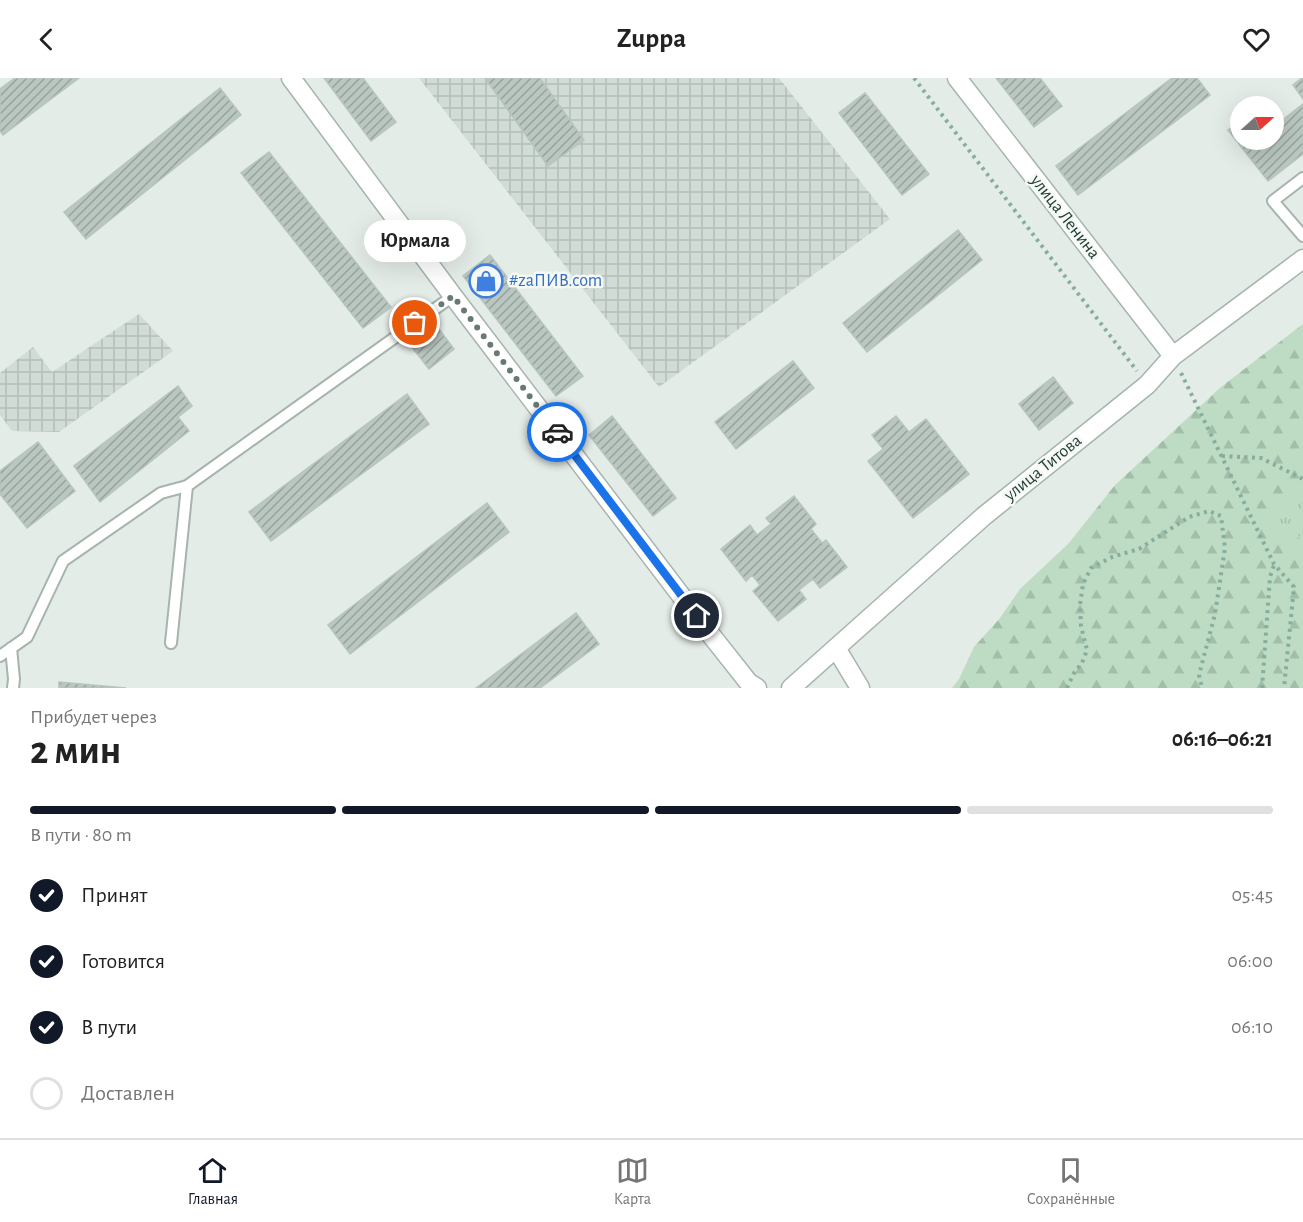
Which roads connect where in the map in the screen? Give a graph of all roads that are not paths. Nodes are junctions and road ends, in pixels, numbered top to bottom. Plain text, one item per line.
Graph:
1 (291, 78) edge
2 (957, 78) edge
3 (1303, 178) edge
4 (1303, 236) edge
5 (1303, 259) edge
6 (453, 296) junction
7 (1173, 356) junction
8 (187, 486) junction
9 (171, 643) dead end
10 (11, 648) junction
11 (836, 648) junction
12 (0, 656) edge
13 (13, 688) edge
14 (757, 688) edge
15 (791, 688) edge
16 (860, 688) edge

1 - 6 street
2 - 7 street, улица Ленина
3 - 4 lane
5 - 7 street, улица Титова
6 - 8 lane
6 - 14 street
7 - 11 street, улица Титова
8 - 9 lane
8 - 10 lane
10 - 12 lane
10 - 13 lane
11 - 15 street, улица Титова
11 - 16 street

